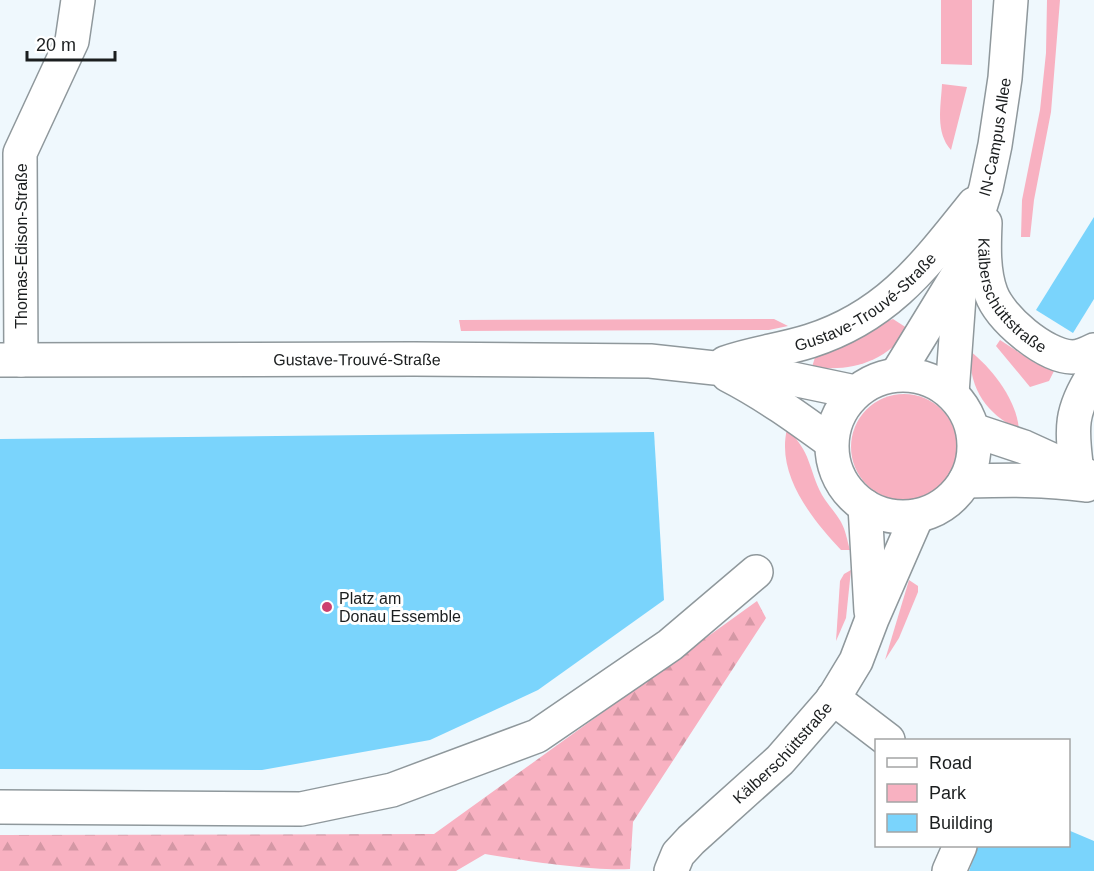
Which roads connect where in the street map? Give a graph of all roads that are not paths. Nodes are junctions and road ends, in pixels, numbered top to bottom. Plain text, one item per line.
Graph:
1 (78, 0) edge
2 (1011, 0) edge
3 (986, 188) junction
4 (961, 269) junction
5 (1094, 350) edge
6 (10, 360) edge
7 (713, 367) junction
8 (897, 374) junction
9 (1094, 374) edge
10 (855, 392) junction
11 (952, 393) junction
12 (973, 430) junction
13 (831, 442) junction
14 (1088, 479) edge
15 (965, 481) junction
16 (865, 506) junction
17 (917, 516) junction
18 (756, 572) dead end
19 (872, 619) junction
20 (833, 698) junction
21 (885, 739) edge
22 (0, 807) edge
23 (960, 847) edge
24 (671, 871) edge
25 (950, 871) edge

1 - 6 street, Thomas-Edison-Straße
2 - 3 street, IN-Campus Allee
3 - 4 street, IN-Campus Allee
3 - 5 street, Kälberschüttstraße
3 - 7 street, Gustave-Trouvé-Straße
4 - 8 street, IN-Campus Allee
4 - 11 street, IN-Campus Allee
6 - 7 street, Gustave-Trouvé-Straße
7 - 10 street, Gustave-Trouvé-Straße
7 - 13 street, Gustave-Trouvé-Straße
8 - 10 street
8 - 11 street
9 - 14 street
10 - 13 street
11 - 12 street
12 - 14 street
12 - 15 street
13 - 16 street
14 - 15 street
15 - 17 street
16 - 17 street
16 - 19 street, Kälberschüttstraße
17 - 19 street, Kälberschüttstraße
18 - 22 street
19 - 20 street, Kälberschüttstraße
20 - 21 street
20 - 24 street, Kälberschüttstraße
23 - 25 street

